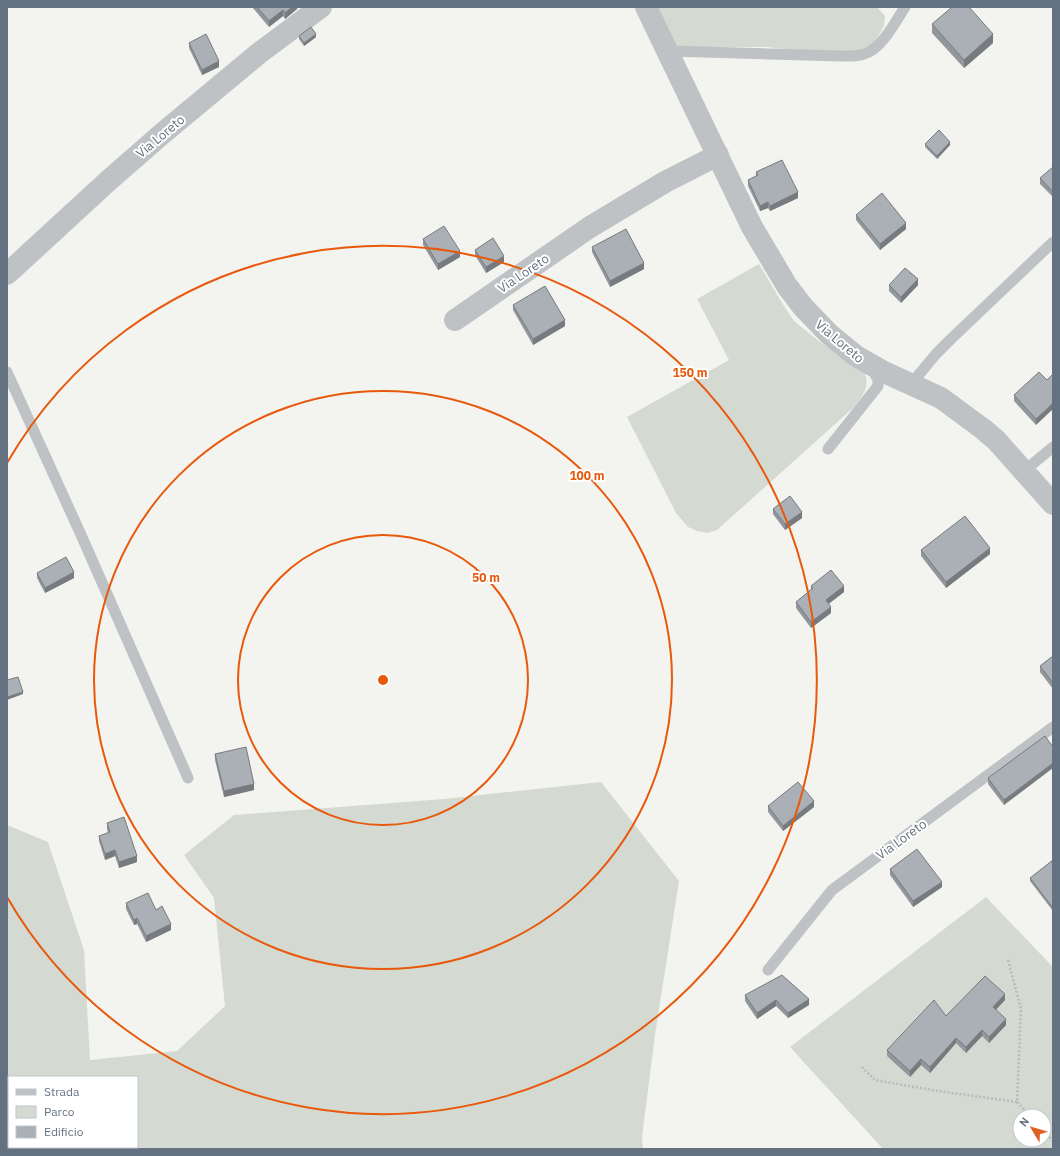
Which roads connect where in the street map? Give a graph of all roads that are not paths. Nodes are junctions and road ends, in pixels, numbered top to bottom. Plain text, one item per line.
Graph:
1 (321, 7) edge
2 (646, 7) edge
3 (905, 7) edge
4 (668, 52) junction
5 (718, 155) junction
6 (1053, 242) edge
7 (7, 274) edge
8 (455, 320) dead end
9 (869, 365) junction
10 (7, 372) edge
11 (911, 384) junction
12 (1053, 447) edge
13 (828, 449) dead end
14 (1024, 471) junction
15 (1053, 504) edge
16 (1053, 726) edge
17 (188, 778) dead end
18 (768, 970) dead end

1 - 7 street, Via Loreto
2 - 4 street, Via Loreto
3 - 4 lane
4 - 5 street, Via Loreto
5 - 8 street, Via Loreto
5 - 9 street, Via Loreto
6 - 11 lane
9 - 11 street, Via Loreto
9 - 13 lane
10 - 17 lane
11 - 14 street, Via Loreto
12 - 14 lane
14 - 15 street, Via Loreto
16 - 18 lane, Via Loreto

